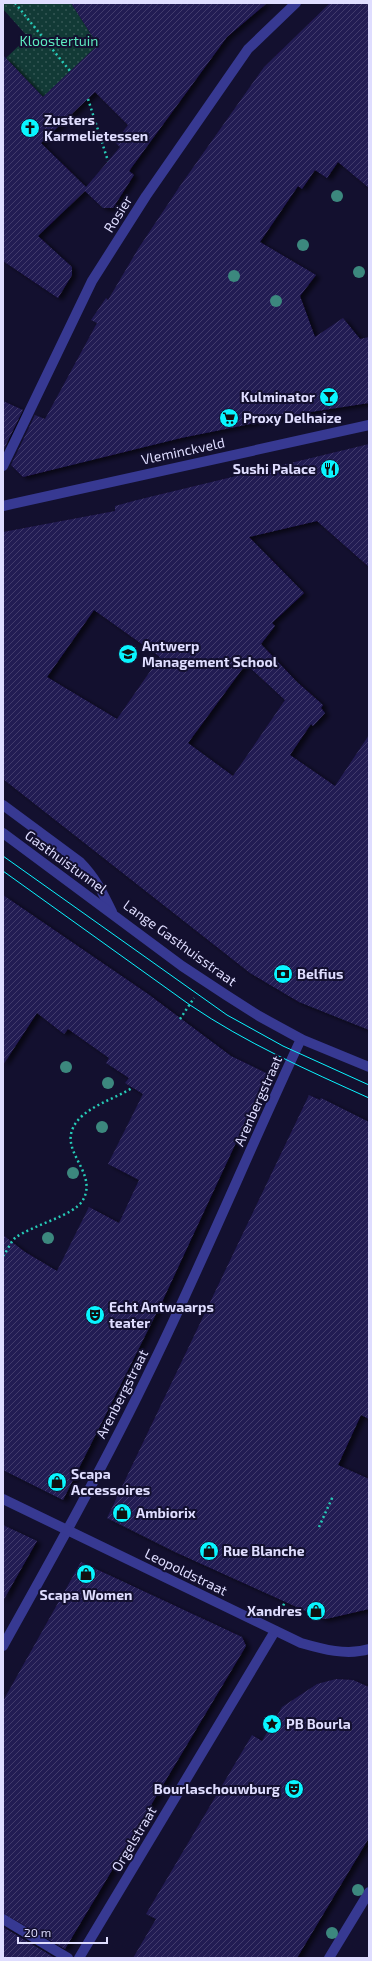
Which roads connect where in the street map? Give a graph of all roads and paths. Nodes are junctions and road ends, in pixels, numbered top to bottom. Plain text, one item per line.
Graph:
1 (15, 3) edge
2 (296, 3) edge
3 (70, 72) dead end
4 (88, 99) dead end
5 (108, 161) dead end
6 (369, 425) edge
7 (3, 466) edge
8 (3, 506) edge
9 (3, 805) edge
10 (3, 833) edge
11 (113, 914) junction
12 (302, 1038) junction
13 (369, 1067) edge
14 (132, 1088) dead end
15 (3, 1256) edge
16 (333, 1496) dead end
17 (3, 1499) edge
18 (319, 1527) dead end
19 (69, 1530) junction
20 (275, 1631) junction
21 (3, 1646) edge
22 (367, 1651) edge
23 (369, 1892) edge
24 (3, 1919) edge
25 (68, 1958) edge
26 (79, 1958) edge
27 (329, 1958) edge

1 - 3 path
2 - 7 street, Rosier
4 - 5 path
6 - 8 street, Vleminckveld
9 - 11 street, Lange Gasthuisstraat
10 - 11 street, Gasthuistunnel
11 - 12 street, Lange Gasthuisstraat
12 - 13 street, Lange Gasthuisstraat
12 - 19 street, Arenbergstraat
14 - 15 path
16 - 18 path
17 - 19 street, Leopoldstraat
19 - 20 street, Leopoldstraat
19 - 21 street, Arenbergstraat
20 - 22 street, Leopoldstraat
20 - 26 street, Orgelstraat
23 - 27 street
24 - 25 street

